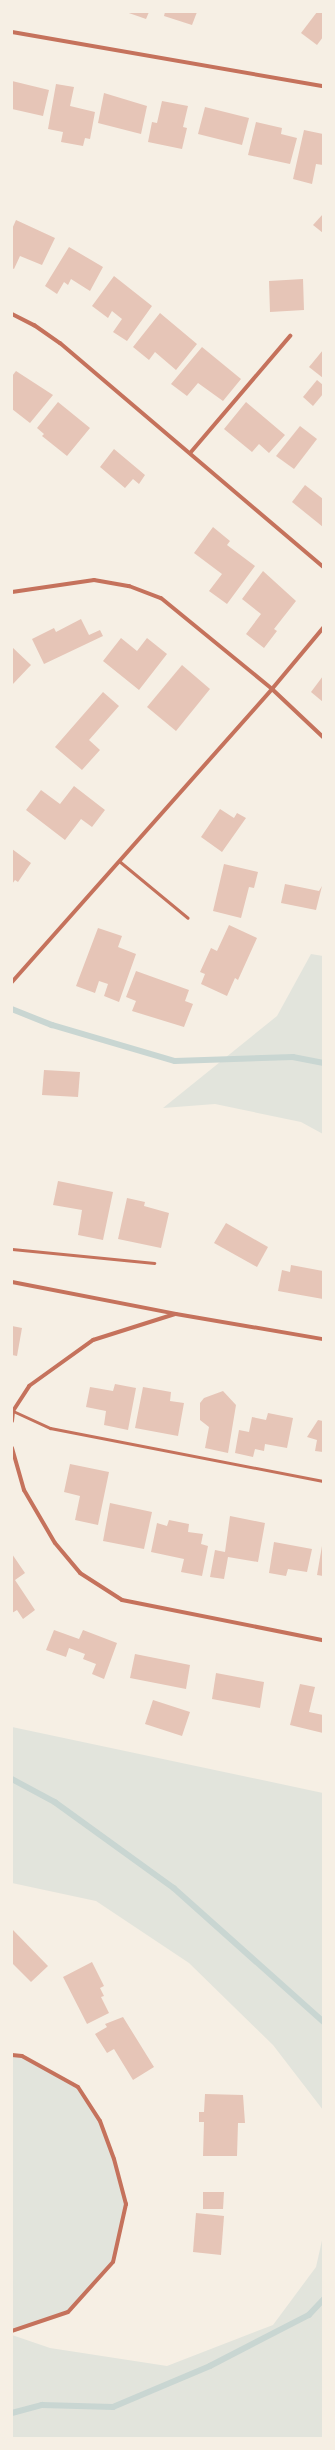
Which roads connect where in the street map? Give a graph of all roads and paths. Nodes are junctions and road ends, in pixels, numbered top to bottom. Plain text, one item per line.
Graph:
1 (12, 32) edge
2 (323, 86) edge
3 (12, 314) edge
4 (290, 336) dead end
5 (191, 452) junction
6 (323, 567) edge
7 (12, 592) edge
8 (323, 628) edge
9 (272, 689) junction
10 (323, 737) edge
11 (118, 861) junction
12 (188, 918) dead end
13 (12, 982) edge
14 (12, 1249) edge
15 (154, 1263) dead end
16 (12, 1282) edge
17 (176, 1314) junction
18 (323, 1339) edge
19 (12, 1411) edge
20 (12, 1421) edge
21 (12, 1448) edge
22 (323, 1481) edge
23 (323, 1640) edge
24 (12, 2055) edge
25 (12, 2331) edge

1 - 2 street
3 - 5 street
4 - 5 street
5 - 6 street
7 - 9 street
8 - 9 street
9 - 10 street
9 - 11 street
11 - 12 lane
11 - 13 street
14 - 15 lane
16 - 17 street
17 - 18 street
17 - 19 street
19 - 20 street
19 - 22 lane
21 - 23 street
24 - 25 street

